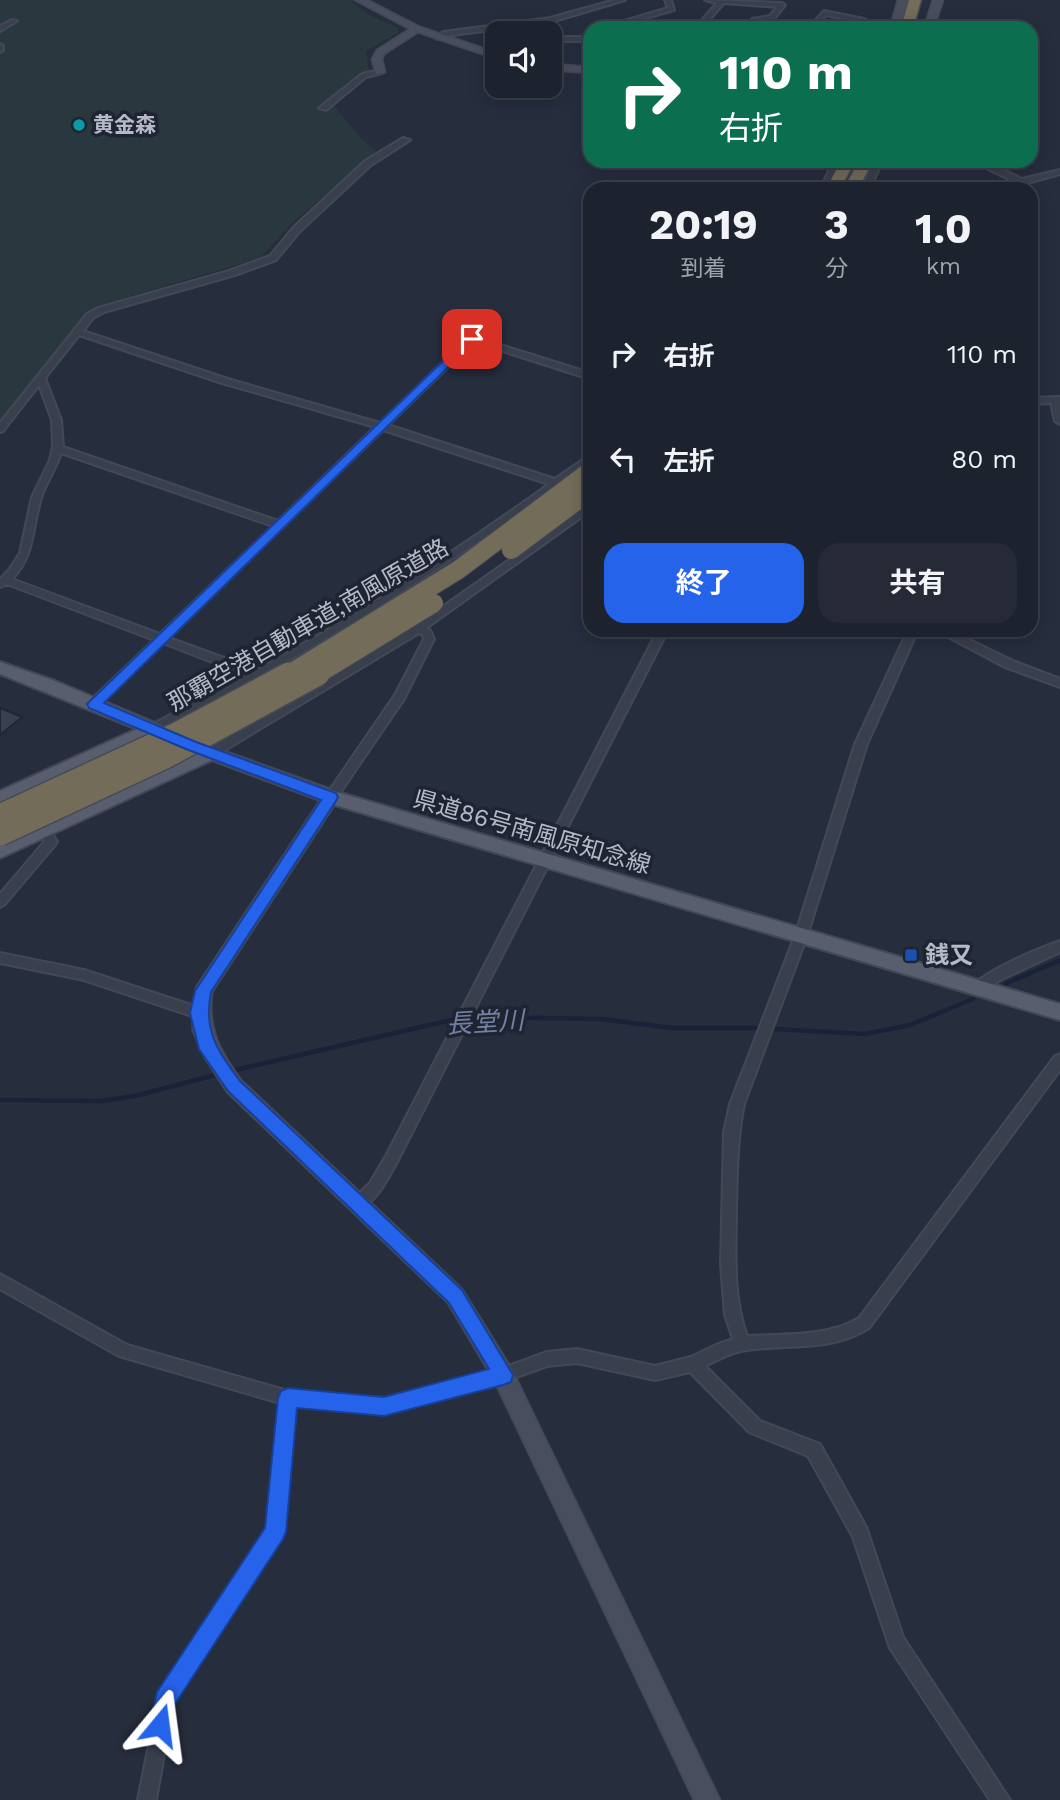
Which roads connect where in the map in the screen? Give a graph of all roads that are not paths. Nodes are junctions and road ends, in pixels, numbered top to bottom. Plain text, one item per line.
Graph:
1 (359, 0) edge
2 (622, 0) edge
3 (668, 0) edge
4 (708, 0) edge
5 (903, 0) edge
6 (915, 0) edge
7 (928, 0) edge
8 (938, 0) edge
9 (722, 1) edge
10 (14, 21) dead end
11 (544, 21) edge
12 (629, 21) edge
13 (704, 21) edge
14 (753, 21) edge
15 (817, 21) edge
16 (864, 21) edge
17 (897, 21) edge
18 (909, 21) edge
19 (923, 21) edge
20 (931, 21) edge
21 (0, 29) edge
22 (417, 29) junction
23 (485, 30) edge
24 (438, 37) junction
25 (562, 38) edge
26 (583, 39) edge
27 (485, 53) edge
28 (562, 68) edge
29 (583, 69) edge
30 (380, 72) joint
31 (323, 108) dead end
32 (406, 140) dead end
33 (993, 168) edge
34 (1060, 172) edge
35 (1019, 182) edge
36 (1025, 182) edge
37 (76, 331) junction
38 (583, 374) edge
39 (41, 379) junction
40 (1057, 400) edge
41 (1038, 401) edge
42 (1060, 421) edge
43 (382, 426) junction
44 (0, 429) edge
45 (58, 449) junction
46 (583, 463) edge
47 (583, 476) edge
48 (557, 483) junction
49 (583, 496) edge
50 (583, 511) edge
51 (280, 525) junction
52 (3, 582) edge
53 (418, 629) junction
54 (659, 637) edge
55 (910, 637) edge
56 (954, 637) edge
57 (161, 639) junction
58 (0, 668) edge
59 (251, 677) junction
60 (1060, 683) edge
61 (94, 704) junction
62 (150, 730) junction
63 (211, 753) junction
64 (331, 797) junction
65 (0, 799) edge
66 (0, 816) edge
67 (45, 831) junction
68 (0, 834) edge
69 (0, 850) edge
70 (546, 861) junction
71 (0, 902) edge
72 (801, 936) junction
73 (1060, 946) edge
74 (0, 958) edge
75 (977, 988) junction
76 (1060, 1012) edge
77 (198, 1013) junction
78 (1060, 1060) edge
79 (357, 1204) junction
80 (0, 1281) edge
81 (742, 1344) junction
82 (693, 1364) junction
83 (503, 1375) junction
84 (288, 1398) junction
85 (147, 1800) edge
86 (707, 1800) edge
87 (1001, 1800) edge

1 - 22 street
2 - 11 street
3 - 12 street
4 - 9 street
5 - 17 street
6 - 18 highway
7 - 19 highway
8 - 20 street
9 - 13 street
9 - 14 street
10 - 21 street
15 - 16 street
22 - 24 street
22 - 30 street
23 - 24 street
24 - 27 street
25 - 26 street
28 - 29 street
30 - 31 street
32 - 37 street
33 - 35 street
34 - 36 street
37 - 39 street
37 - 43 street
38 - 43 street
39 - 44 street
39 - 45 street
40 - 41 street
40 - 42 street
43 - 48 street
43 - 51 street
45 - 51 street
45 - 52 street
46 - 48 street
47 - 66 highway, 那覇空港自動車道;南風原道路, bridge
48 - 59 street
49 - 68 highway, 那覇空港自動車道;南風原道路, bridge
50 - 53 street
51 - 57 street
52 - 57 street
53 - 63 street
53 - 64 street
54 - 70 street
55 - 72 street
56 - 60 street
57 - 59 street
57 - 61 street
58 - 61 main road, 県道86号南風原知念線
59 - 62 street
61 - 62 main road, 県道86号南風原知念線
62 - 63 main road, 県道86号南風原知念線
62 - 65 main road
63 - 64 main road, 県道86号南風原知念線
63 - 67 main road
64 - 70 main road, 県道86号南風原知念線
64 - 77 street
67 - 69 main road
67 - 71 street
70 - 72 main road, 県道86号南風原知念線
70 - 79 street
72 - 75 main road, 県道86号南風原知念線
72 - 81 street
73 - 75 street
74 - 77 street
75 - 76 main road, 県道86号南風原知念線
77 - 79 street
78 - 81 street
79 - 83 street
80 - 84 street
81 - 82 street
82 - 83 street
82 - 87 street
83 - 84 street
83 - 86 street
84 - 85 street

